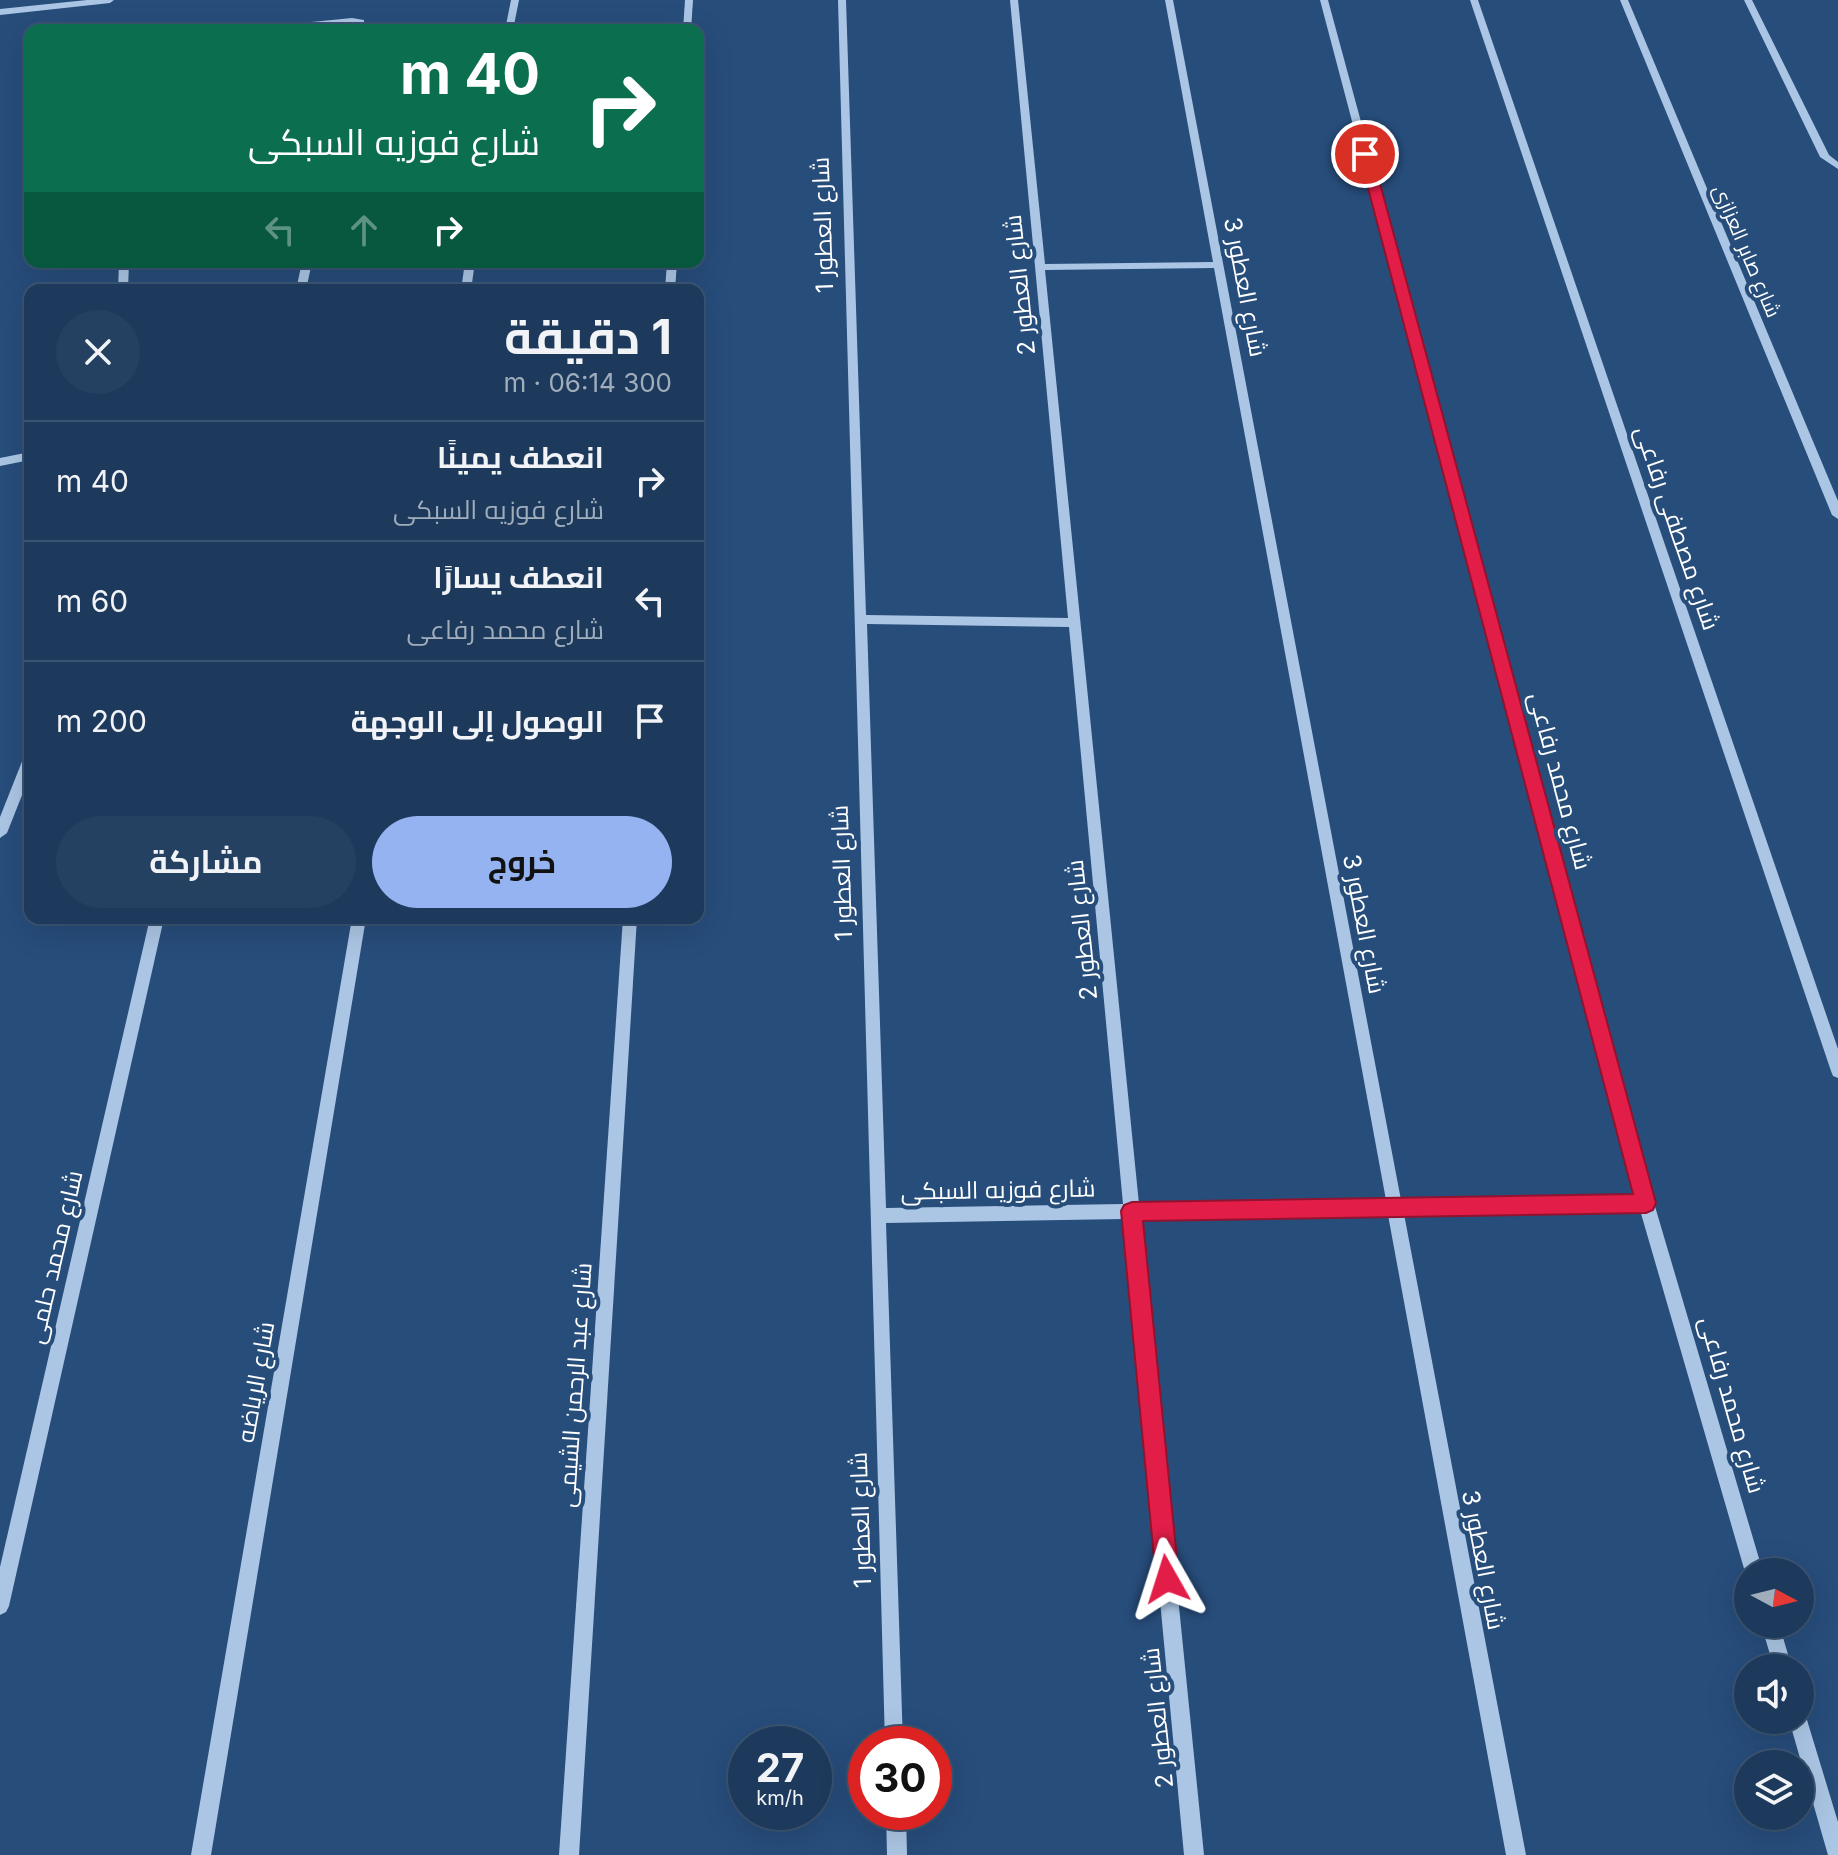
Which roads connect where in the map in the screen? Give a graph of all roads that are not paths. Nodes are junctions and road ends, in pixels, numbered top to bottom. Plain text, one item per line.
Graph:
1 (110, 0) edge
2 (515, 0) edge
3 (689, 0) edge
4 (842, 0) edge
5 (1014, 0) edge
6 (1169, 0) edge
7 (1324, 0) edge
8 (1474, 0) edge
9 (1624, 0) edge
10 (1748, 0) edge
11 (0, 12) edge
12 (325, 24) edge
13 (361, 24) edge
14 (510, 24) edge
15 (687, 24) edge
16 (1838, 166) edge
17 (1218, 265) junction
18 (1040, 267) junction
19 (24, 457) edge
20 (0, 462) edge
21 (1838, 515) edge
22 (860, 619) junction
23 (1075, 623) junction
24 (24, 774) edge
25 (0, 833) edge
26 (156, 924) edge
27 (358, 924) edge
28 (630, 924) edge
29 (1838, 1071) edge
30 (1646, 1203) junction
31 (1394, 1207) junction
32 (1132, 1211) junction
33 (878, 1216) junction
34 (1750, 1558) edge
35 (0, 1606) edge
36 (893, 1726) edge
37 (1802, 1734) edge
38 (896, 1830) edge
39 (201, 1855) edge
40 (569, 1855) edge
41 (897, 1855) edge
42 (1194, 1855) edge
43 (1516, 1855) edge
44 (1838, 1855) edge

1 - 11 street
2 - 14 street
3 - 15 street
4 - 22 street, شارع العطور 1
5 - 18 street, شارع العطور 2
6 - 17 street, شارع العطور 3
7 - 30 street, شارع محمد رفاعى
8 - 29 street, شارع مصطفى رفاعى
9 - 21 street, شارع صابر العزازى
10 - 16 street
12 - 13 street
17 - 18 street
17 - 31 street, شارع العطور 3
18 - 23 street, شارع العطور 2
19 - 20 street
22 - 23 street
22 - 33 street, شارع العطور 1
23 - 32 street, شارع العطور 2
24 - 25 street
26 - 35 street, شارع محمد حلمى
27 - 39 street, شارع الرياضه
28 - 40 street, شارع عبد الرحمن الشيمى
30 - 31 street, شارع فوزيه السبكى
30 - 34 street, شارع محمد رفاعى
31 - 32 street, شارع فوزيه السبكى
31 - 43 street, شارع العطور 3
32 - 33 street, شارع فوزيه السبكى
32 - 42 street, شارع العطور 2
33 - 36 street, شارع العطور 1
37 - 44 street
38 - 41 street

